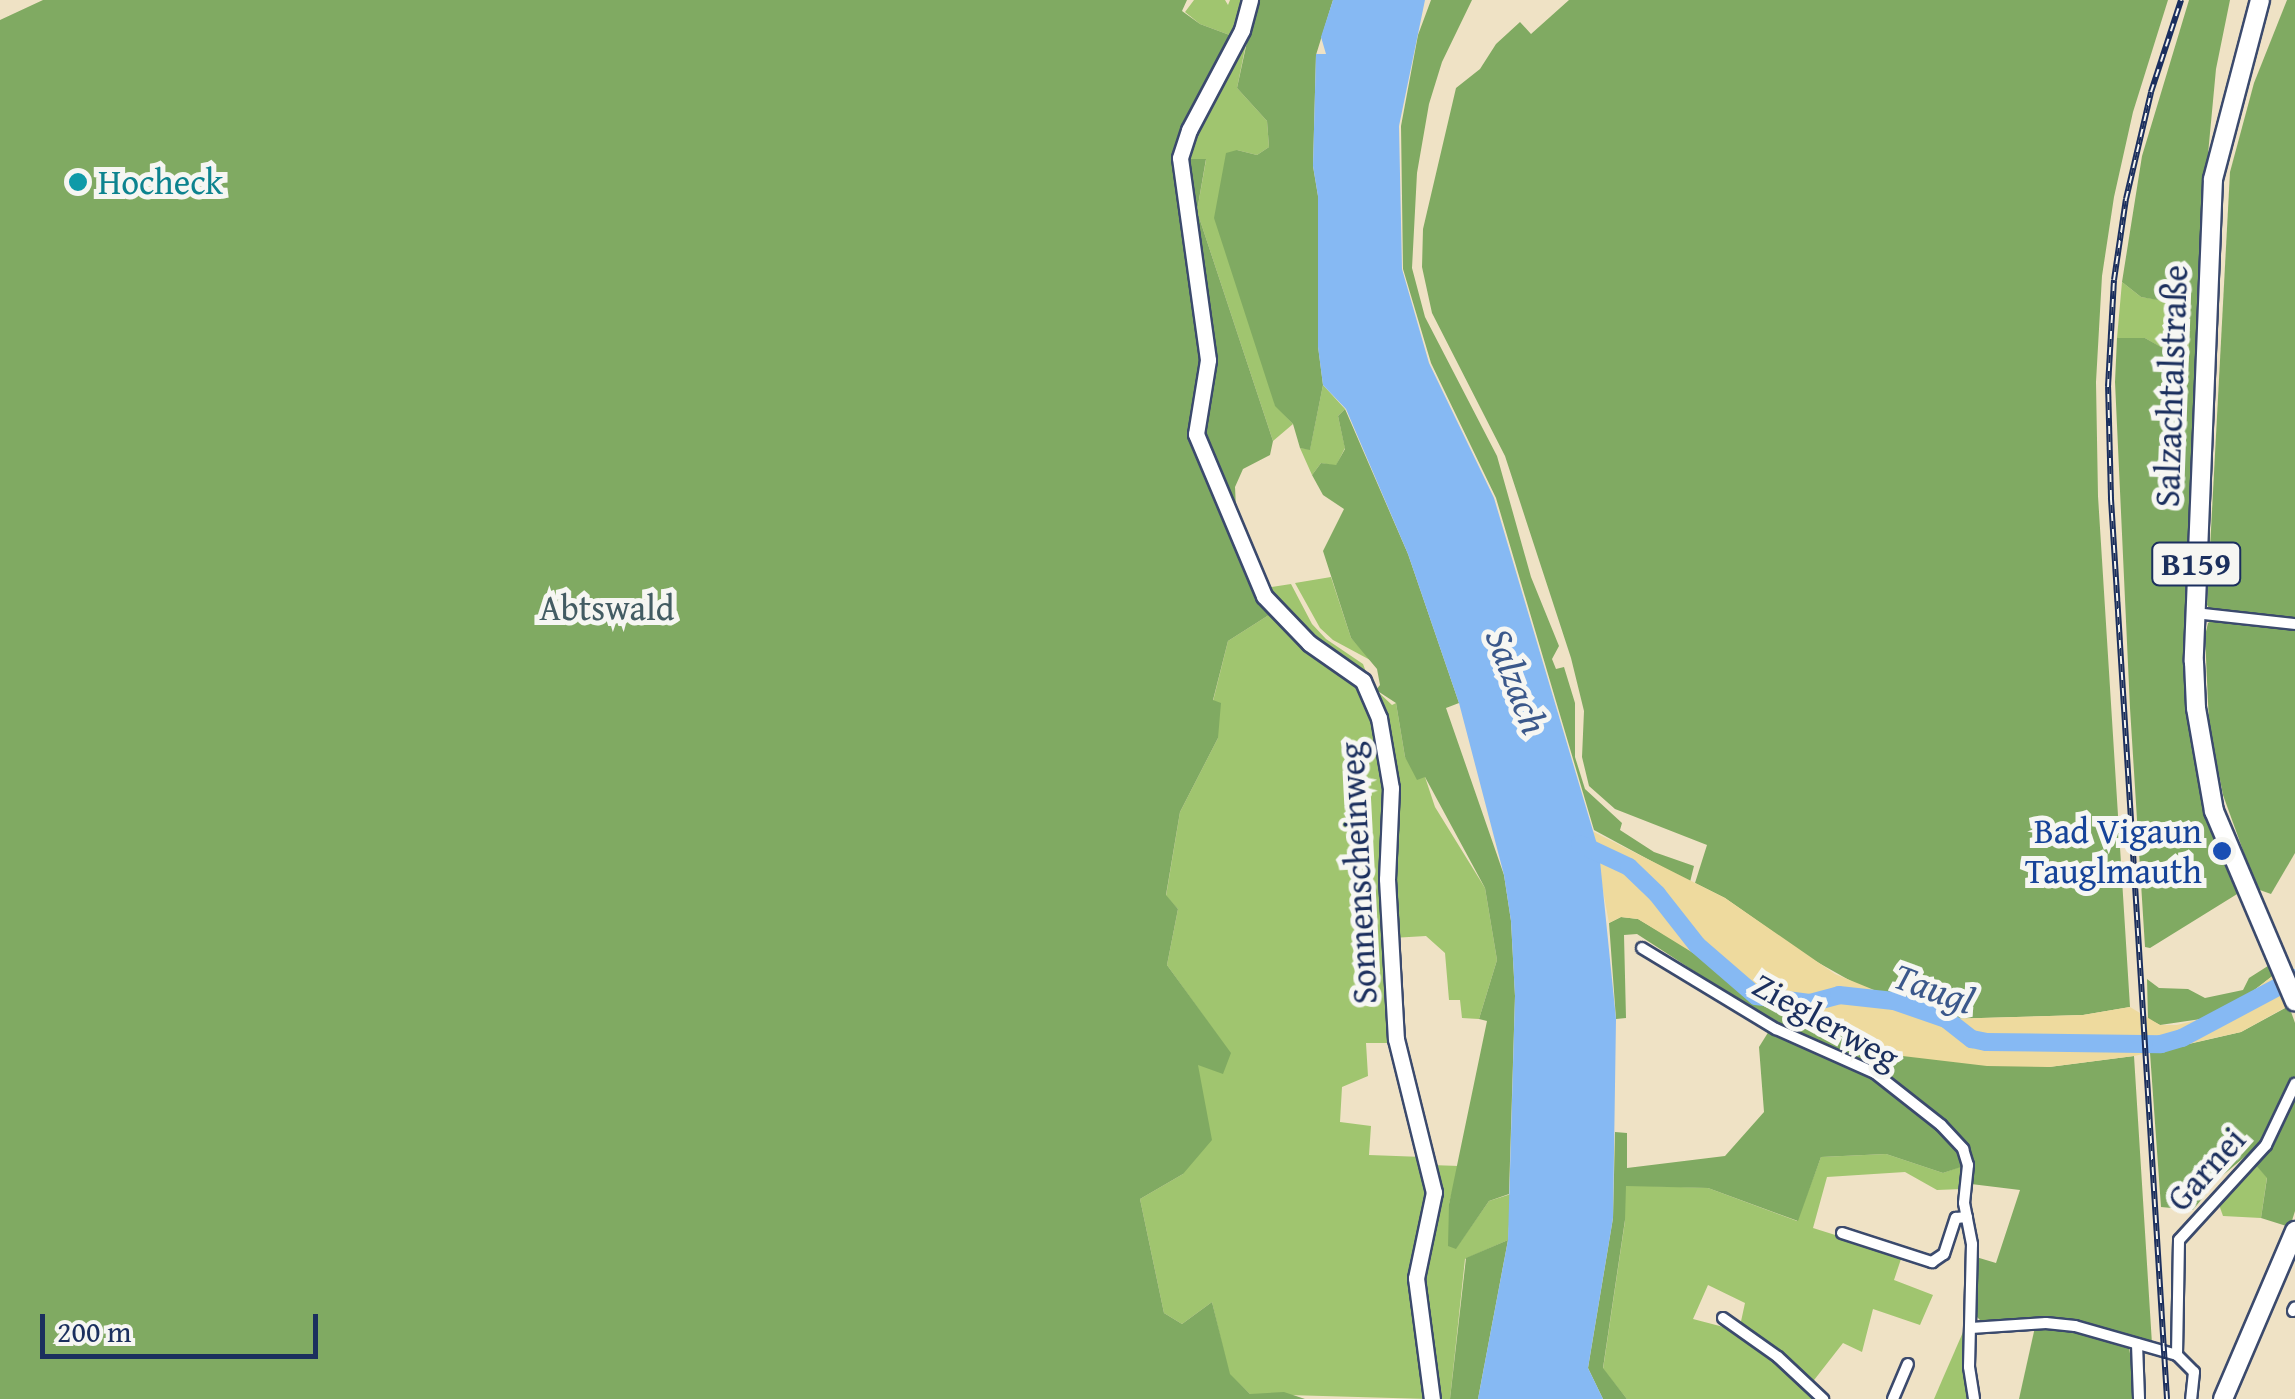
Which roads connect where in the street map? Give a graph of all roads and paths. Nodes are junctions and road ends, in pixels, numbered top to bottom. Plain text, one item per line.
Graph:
1 (1250, 0) edge
2 (2260, 0) edge
3 (2194, 613) junction
4 (2295, 624) edge
5 (1642, 948) dead end
6 (2295, 1002) edge
7 (2295, 1084) edge
8 (1967, 1217) junction
9 (2295, 1231) edge
10 (1842, 1233) dead end
11 (1723, 1318) dead end
12 (1971, 1328) junction
13 (2137, 1344) junction
14 (2177, 1355) junction
15 (1908, 1364) dead end
16 (1432, 1399) edge
17 (1824, 1399) edge
18 (1893, 1399) edge
19 (1974, 1399) edge
20 (2140, 1399) edge
21 (2191, 1399) edge
22 (2223, 1399) edge

1 - 16 street, Sonnenscheinweg
2 - 3 main road, Salzachtalstraße / B159
3 - 4 street
3 - 6 main road, Salzachtalstraße / B159
5 - 8 street, Zieglerweg
7 - 14 street, Garnei
8 - 10 street
8 - 12 street, Zieglerweg
9 - 22 main road
11 - 17 street
12 - 13 street
12 - 19 street, Zieglerweg
13 - 14 street
13 - 20 street
14 - 21 street, Garnei
15 - 18 street

